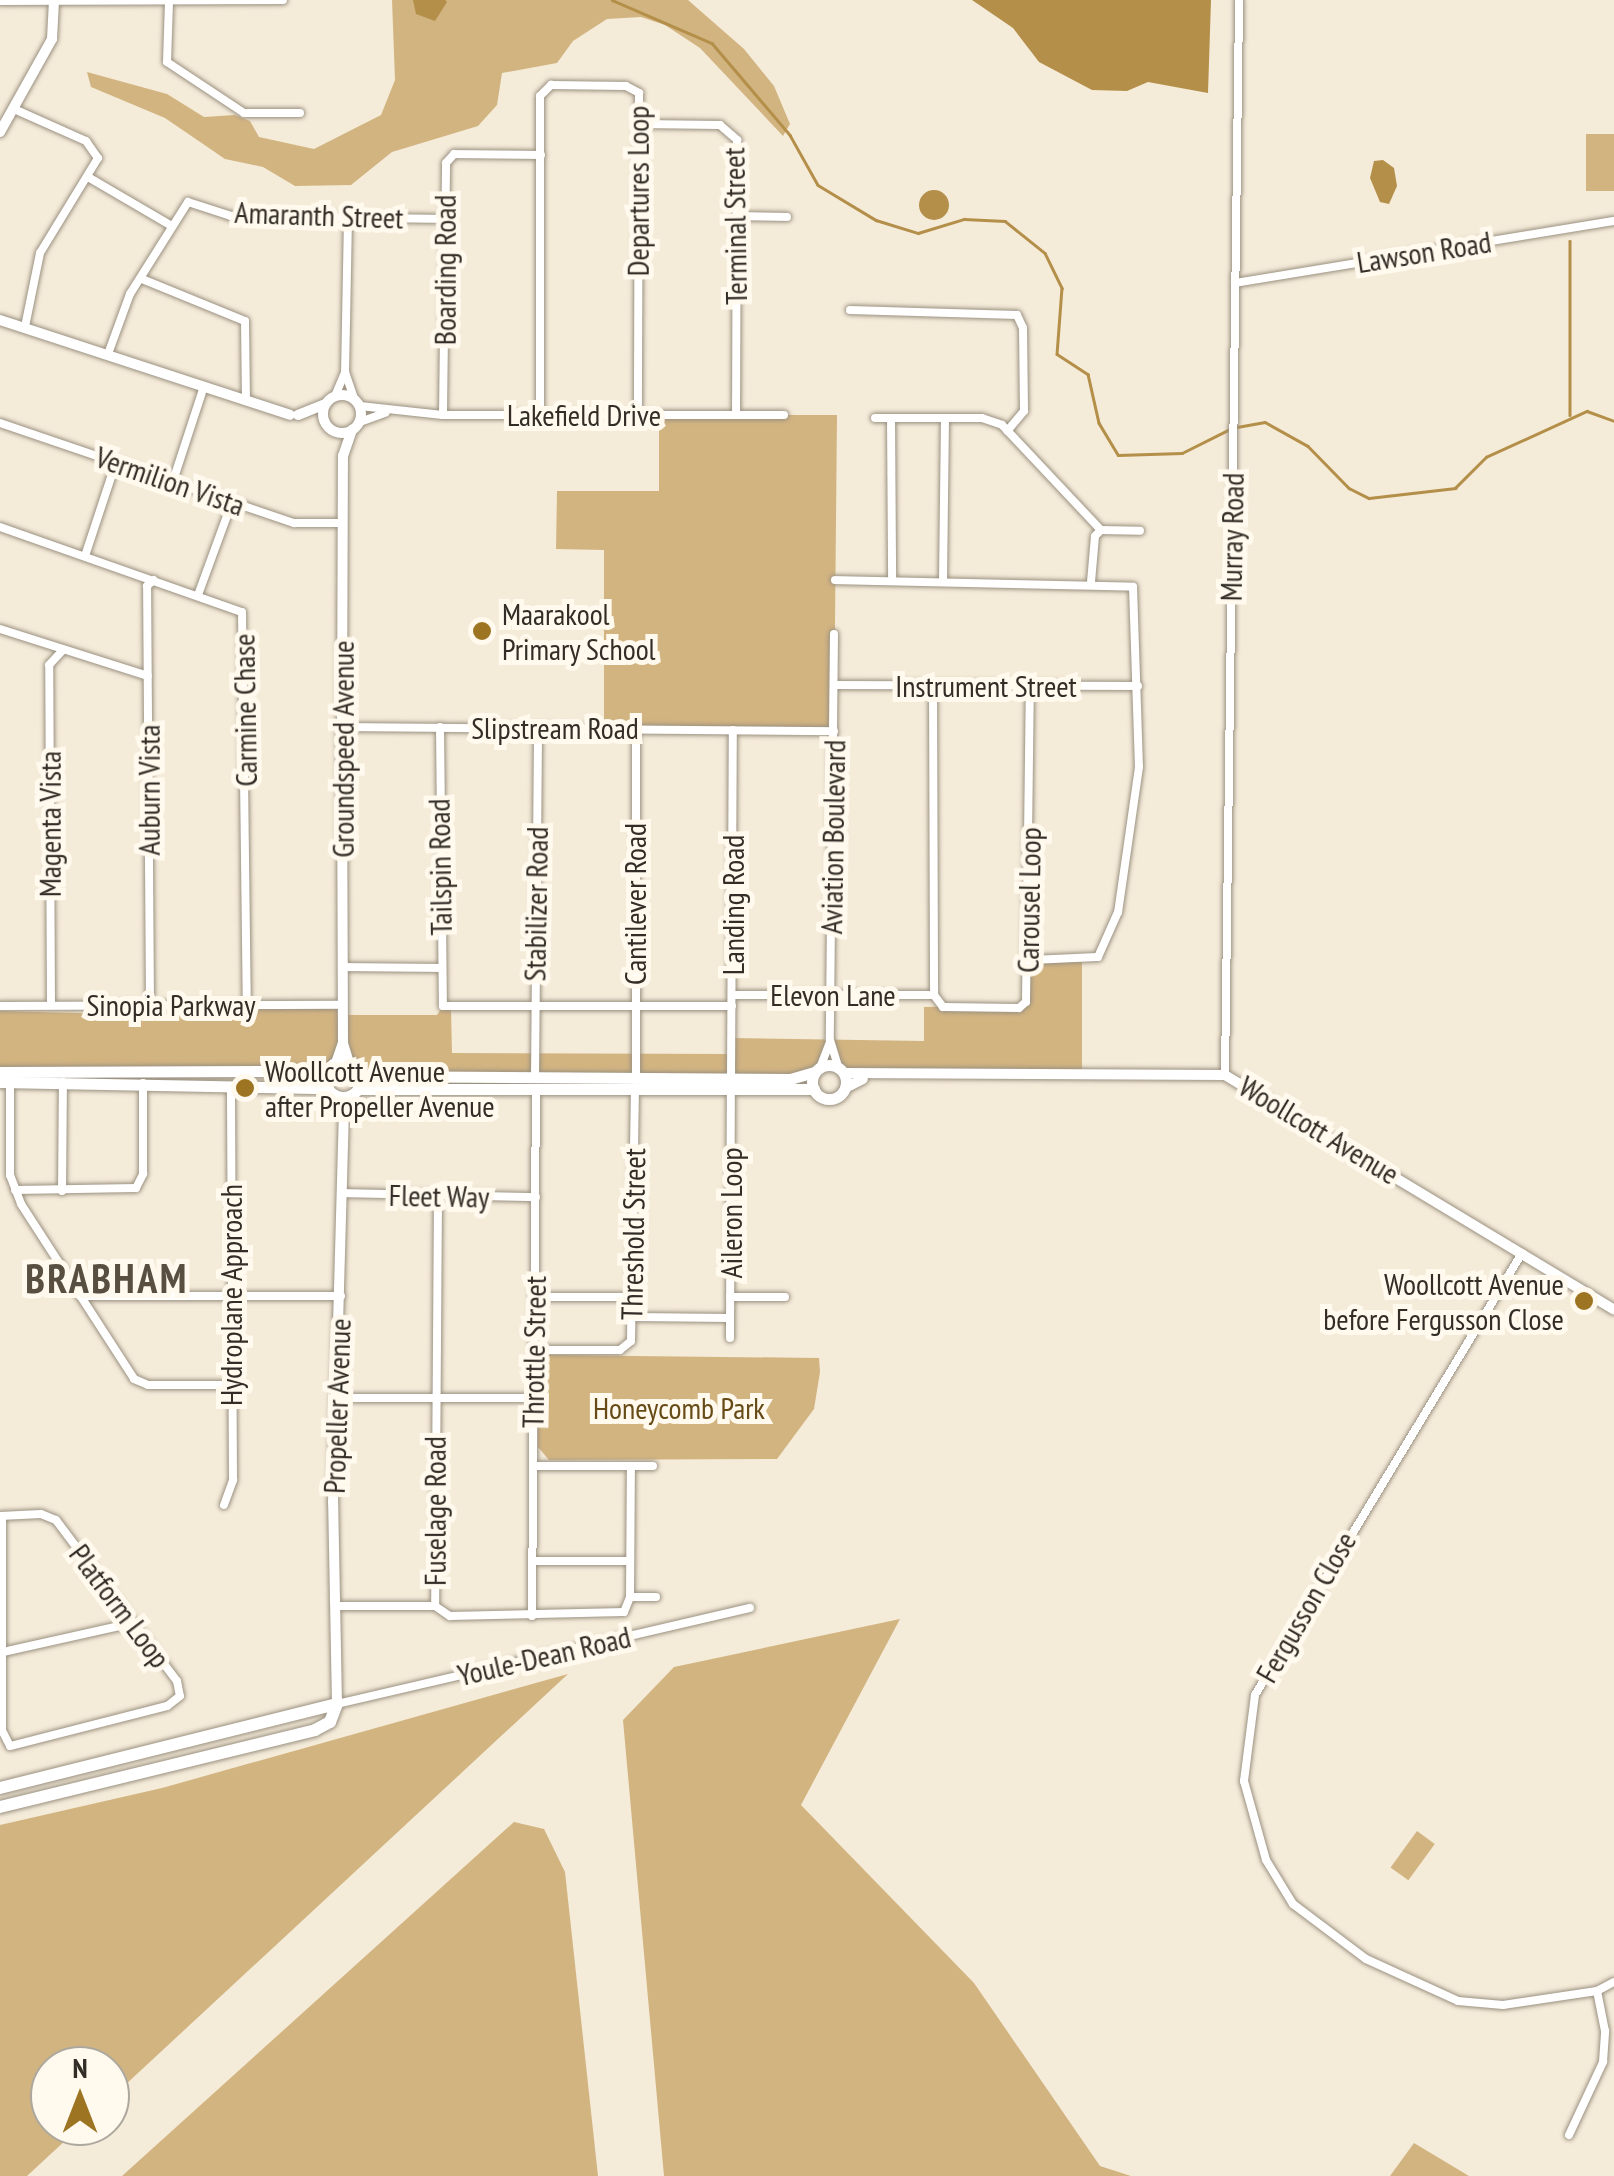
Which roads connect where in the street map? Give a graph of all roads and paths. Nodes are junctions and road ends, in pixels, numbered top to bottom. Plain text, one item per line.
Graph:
1 (282, 0) edge
2 (1239, 0) edge
3 (0, 1) edge
4 (54, 1) edge
5 (169, 2) edge
6 (14, 109) junction
7 (300, 113) dead end
8 (640, 124) junction
9 (0, 132) edge
10 (540, 155) junction
11 (88, 178) junction
12 (738, 216) junction
13 (787, 217) dead end
14 (348, 218) junction
15 (446, 219) junction
16 (1614, 221) edge
17 (172, 226) junction
18 (142, 279) junction
19 (1235, 283) junction
20 (850, 310) dead end
21 (0, 320) edge
22 (25, 327) junction
23 (108, 354) junction
24 (346, 372) junction
25 (204, 386) junction
26 (246, 399) junction
27 (330, 400) junction
28 (357, 402) junction
29 (385, 413) junction
30 (294, 415) junction
31 (444, 415) junction
32 (540, 415) junction
33 (638, 415) junction
34 (736, 415) junction
35 (784, 415) dead end
36 (875, 418) dead end
37 (891, 418) junction
38 (944, 419) junction
39 (0, 423) edge
40 (328, 426) junction
41 (356, 426) junction
42 (1007, 431) junction
43 (344, 456) junction
44 (116, 462) junction
45 (172, 482) junction
46 (232, 502) junction
47 (344, 523) junction
48 (0, 527) edge
49 (1101, 530) junction
50 (1140, 531) dead end
51 (85, 556) junction
52 (154, 580) junction
53 (835, 580) dead end
54 (892, 580) junction
55 (943, 581) junction
56 (1091, 582) junction
57 (198, 595) junction
58 (0, 629) edge
59 (834, 634) dead end
60 (63, 650) junction
61 (148, 676) junction
62 (834, 684) junction
63 (933, 686) junction
64 (1138, 686) junction
65 (1030, 687) junction
66 (342, 727) junction
67 (440, 728) junction
68 (538, 728) junction
69 (636, 729) junction
70 (734, 730) junction
71 (834, 731) junction
72 (1030, 960) junction
73 (343, 967) junction
74 (441, 968) junction
75 (732, 995) junction
76 (830, 995) junction
77 (934, 995) junction
78 (150, 1004) junction
79 (51, 1005) junction
80 (247, 1005) junction
81 (343, 1005) junction
82 (0, 1006) edge
83 (732, 1006) junction
84 (534, 1007) junction
85 (634, 1007) junction
86 (830, 1040) junction
87 (337, 1066) junction
88 (818, 1070) junction
89 (841, 1071) junction
90 (0, 1072) edge
91 (1224, 1075) junction
92 (360, 1076) junction
93 (869, 1076) junction
94 (5, 1082) edge
95 (63, 1082) junction
96 (143, 1083) junction
97 (535, 1083) junction
98 (635, 1083) junction
99 (731, 1083) junction
100 (232, 1084) junction
101 (845, 1088) junction
102 (814, 1089) junction
103 (332, 1092) junction
104 (354, 1092) junction
105 (344, 1108) junction
106 (16, 1190) junction
107 (62, 1191) junction
108 (342, 1194) junction
109 (438, 1196) junction
110 (536, 1197) junction
111 (1522, 1253) junction
112 (80, 1296) junction
113 (231, 1296) junction
114 (341, 1296) junction
115 (534, 1297) junction
116 (634, 1297) junction
117 (730, 1297) junction
118 (785, 1298) dead end
119 (1614, 1310) edge
120 (634, 1317) junction
121 (730, 1318) junction
122 (730, 1338) dead end
123 (534, 1350) junction
124 (231, 1385) junction
125 (340, 1398) junction
126 (532, 1398) junction
127 (436, 1399) junction
128 (533, 1466) junction
129 (653, 1466) dead end
130 (631, 1467) junction
131 (224, 1505) dead end
132 (1, 1516) edge
133 (532, 1561) junction
134 (630, 1561) junction
135 (630, 1597) junction
136 (656, 1597) dead end
137 (336, 1606) junction
138 (435, 1606) junction
139 (750, 1608) dead end
140 (532, 1616) junction
141 (133, 1624) junction
142 (3, 1652) junction
143 (337, 1704) junction
144 (0, 1788) edge
145 (0, 1807) edge
146 (1614, 1982) edge
147 (1597, 1991) junction
148 (1569, 2134) dead end

1 - 5 street
2 - 19 street, Murray Road
3 - 4 street
4 - 5 street
4 - 6 street
5 - 7 street
6 - 9 street
6 - 11 street
8 - 10 street, Departures Loop
8 - 12 street, Terminal Street
8 - 33 street, Departures Loop
10 - 15 street, Boarding Road
10 - 32 street, Departures Loop
11 - 17 street
11 - 22 street
12 - 13 street
12 - 34 street, Terminal Street
14 - 15 street, Amaranth Street
14 - 17 street, Amaranth Street
14 - 24 street
15 - 31 street, Boarding Road
16 - 19 street, Lawson Road
17 - 18 street
18 - 23 street
18 - 26 street
19 - 91 street, Murray Road
20 - 42 street
21 - 22 street
22 - 23 street
23 - 25 street
24 - 27 street
24 - 28 street
25 - 26 street
25 - 45 street
26 - 30 street
27 - 28 street
27 - 30 street
27 - 40 street
28 - 29 street, Lakefield Drive
28 - 41 street, Groundspeed Avenue
29 - 31 street, Lakefield Drive
29 - 41 street, Lakefield Drive
30 - 40 street
31 - 32 street, Lakefield Drive
32 - 33 street, Lakefield Drive
33 - 34 street, Lakefield Drive
34 - 35 street, Lakefield Drive
36 - 37 street
37 - 38 street
37 - 54 street
38 - 42 street
38 - 55 street
39 - 44 street, Vermilion Vista
40 - 41 street
40 - 43 street, Groundspeed Avenue
41 - 43 street, Groundspeed Avenue
42 - 49 street
43 - 47 street, Groundspeed Avenue
44 - 45 street, Vermilion Vista
44 - 51 street
45 - 46 street, Vermilion Vista
46 - 47 street, Vermilion Vista
46 - 57 street
47 - 66 street, Groundspeed Avenue
48 - 51 street, Carmine Chase
49 - 50 street
49 - 56 street
51 - 52 street, Carmine Chase
52 - 57 street, Carmine Chase
52 - 61 street, Auburn Vista
53 - 54 street
54 - 55 street
55 - 56 street
56 - 64 street
57 - 80 street, Carmine Chase
58 - 60 street
59 - 62 street, Aviation Boulevard
60 - 61 street
60 - 79 street, Magenta Vista
61 - 78 street, Auburn Vista
62 - 63 street, Instrument Street
62 - 71 street, Aviation Boulevard
63 - 65 street, Instrument Street
63 - 77 street
64 - 65 street, Instrument Street
64 - 72 street
65 - 72 street, Carousel Loop
66 - 67 street, Slipstream Road
66 - 73 street, Groundspeed Avenue
67 - 68 street, Slipstream Road
67 - 74 street, Tailspin Road
68 - 69 street, Slipstream Road
68 - 84 street, Stabilizer Road
69 - 70 street, Slipstream Road
69 - 85 street, Cantilever Road
70 - 71 street, Slipstream Road
70 - 75 street, Landing Road
71 - 76 street, Aviation Boulevard
72 - 77 street, Carousel Loop
73 - 74 street
73 - 81 street, Groundspeed Avenue
74 - 84 street, Tailspin Road
75 - 76 street, Elevon Lane
75 - 83 street, Landing Road
76 - 77 street, Elevon Lane
76 - 86 street, Aviation Boulevard
78 - 79 street, Sinopia Parkway
78 - 80 street, Sinopia Parkway
79 - 82 street, Sinopia Parkway
80 - 81 street, Sinopia Parkway
81 - 87 street, Groundspeed Avenue
83 - 85 street
83 - 99 street, Landing Road
84 - 85 street
84 - 97 street, Stabilizer Road
85 - 98 street, Cantilever Road
86 - 88 street, Aviation Boulevard
86 - 89 street, Aviation Boulevard
87 - 90 main road
87 - 92 main road
87 - 103 main road
88 - 89 main road, Woollcott Avenue
88 - 99 main road, Woollcott Avenue
88 - 102 main road
89 - 93 street, Woollcott Avenue
89 - 101 main road
91 - 93 street, Woollcott Avenue
91 - 111 street, Woollcott Avenue
92 - 97 main road, Woollcott Avenue
92 - 104 main road
93 - 101 street, Woollcott Avenue
94 - 95 main road, Woollcott Avenue
94 - 106 street
95 - 96 main road, Woollcott Avenue
95 - 107 street
96 - 100 main road, Woollcott Avenue
96 - 107 street
97 - 98 main road, Woollcott Avenue
97 - 104 main road, Woollcott Avenue
97 - 110 street, Throttle Street
98 - 99 main road, Woollcott Avenue
98 - 116 street, Threshold Street
99 - 102 main road, Woollcott Avenue
99 - 117 street, Aileron Loop
100 - 103 main road, Woollcott Avenue
100 - 113 street, Hydroplane Approach
101 - 102 main road, Woollcott Avenue
103 - 104 main road, Woollcott Avenue
103 - 105 street
104 - 105 street, Propeller Avenue
105 - 108 street, Propeller Avenue
106 - 107 street
106 - 112 street
108 - 109 street, Fleet Way
108 - 114 street, Propeller Avenue
109 - 110 street, Fleet Way
109 - 127 street, Fuselage Road
110 - 115 street, Throttle Street
111 - 119 street, Woollcott Avenue
111 - 147 street, Fergusson Close
112 - 113 street
112 - 124 street
113 - 114 street
113 - 124 street, Hydroplane Approach
114 - 125 street, Propeller Avenue
115 - 116 street
115 - 123 street, Throttle Street
116 - 120 street, Threshold Street
117 - 118 street
117 - 121 street, Aileron Loop
120 - 121 street
120 - 123 street, Threshold Street
121 - 122 street, Aileron Loop
123 - 126 street, Throttle Street
124 - 131 street, Hydroplane Approach
125 - 127 street
125 - 137 street, Propeller Avenue
126 - 127 street
126 - 128 street, Throttle Street
127 - 138 street, Fuselage Road
128 - 130 street
128 - 133 street, Throttle Street
129 - 130 street
130 - 134 street
132 - 141 street, Platform Loop
132 - 142 street, Platform Loop
133 - 134 street
133 - 140 street, Throttle Street
134 - 135 street
135 - 136 street
135 - 140 street, Fuselage Road
137 - 138 street
137 - 143 street, Propeller Avenue
138 - 140 street, Fuselage Road
139 - 143 street, Youle-Dean Road
141 - 142 street
141 - 142 street, Platform Loop
143 - 144 main road, Youle-Dean Road
143 - 145 main road, Youle-Dean Road
146 - 147 street, Fergusson Close
147 - 148 street

